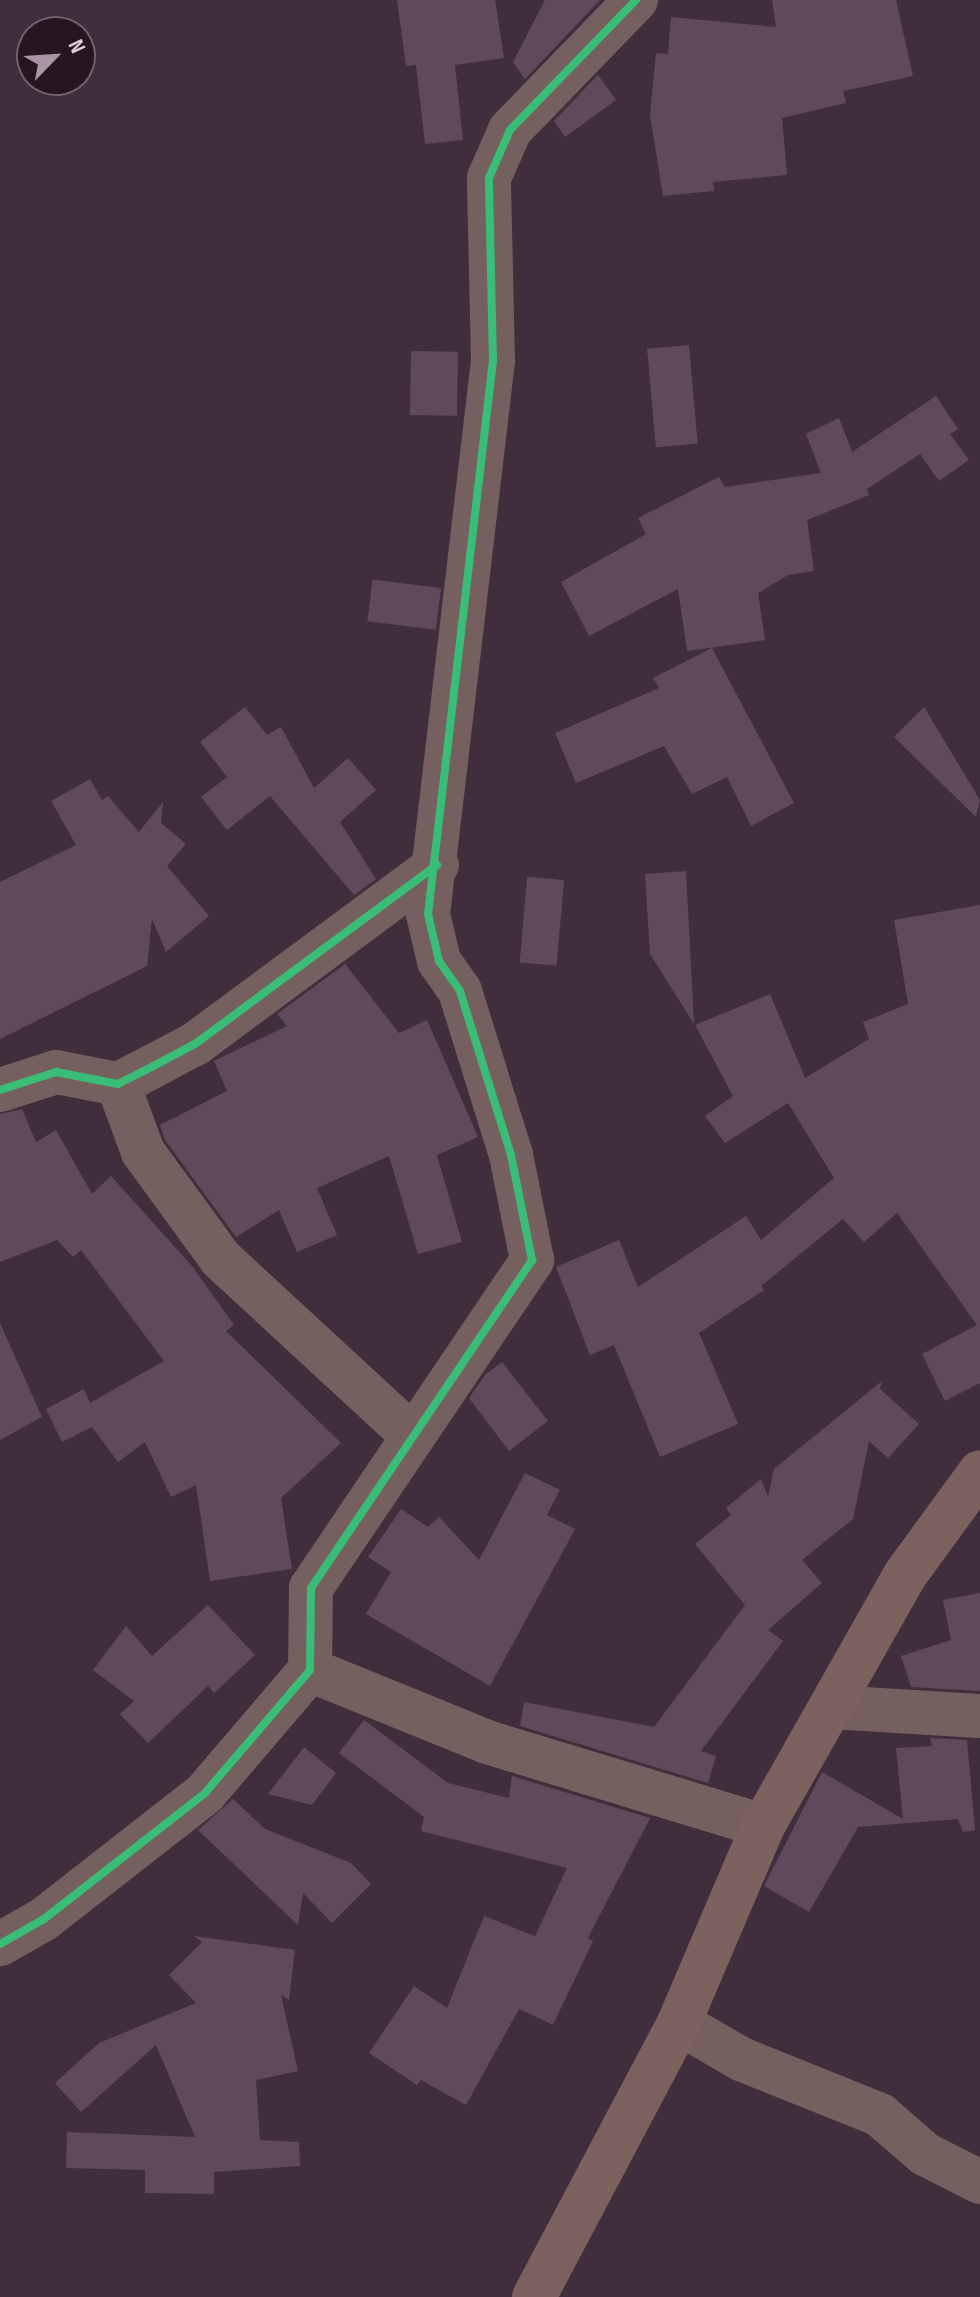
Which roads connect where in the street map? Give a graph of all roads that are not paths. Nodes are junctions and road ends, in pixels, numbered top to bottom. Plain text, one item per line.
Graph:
1 (636, 0) edge
2 (437, 865) junction
3 (118, 1084) junction
4 (0, 1090) edge
5 (413, 1436) junction
6 (980, 1472) edge
7 (310, 1670) junction
8 (831, 1707) junction
9 (980, 1716) edge
10 (763, 1826) junction
11 (0, 1944) edge
12 (679, 2023) junction
13 (980, 2182) edge
14 (534, 2297) edge

1 - 2 street
2 - 3 street
2 - 5 street
3 - 4 street
3 - 5 street
5 - 7 street
6 - 8 main road
7 - 10 street
7 - 11 street
8 - 9 street
8 - 10 main road
10 - 12 main road
12 - 13 street
12 - 14 main road

